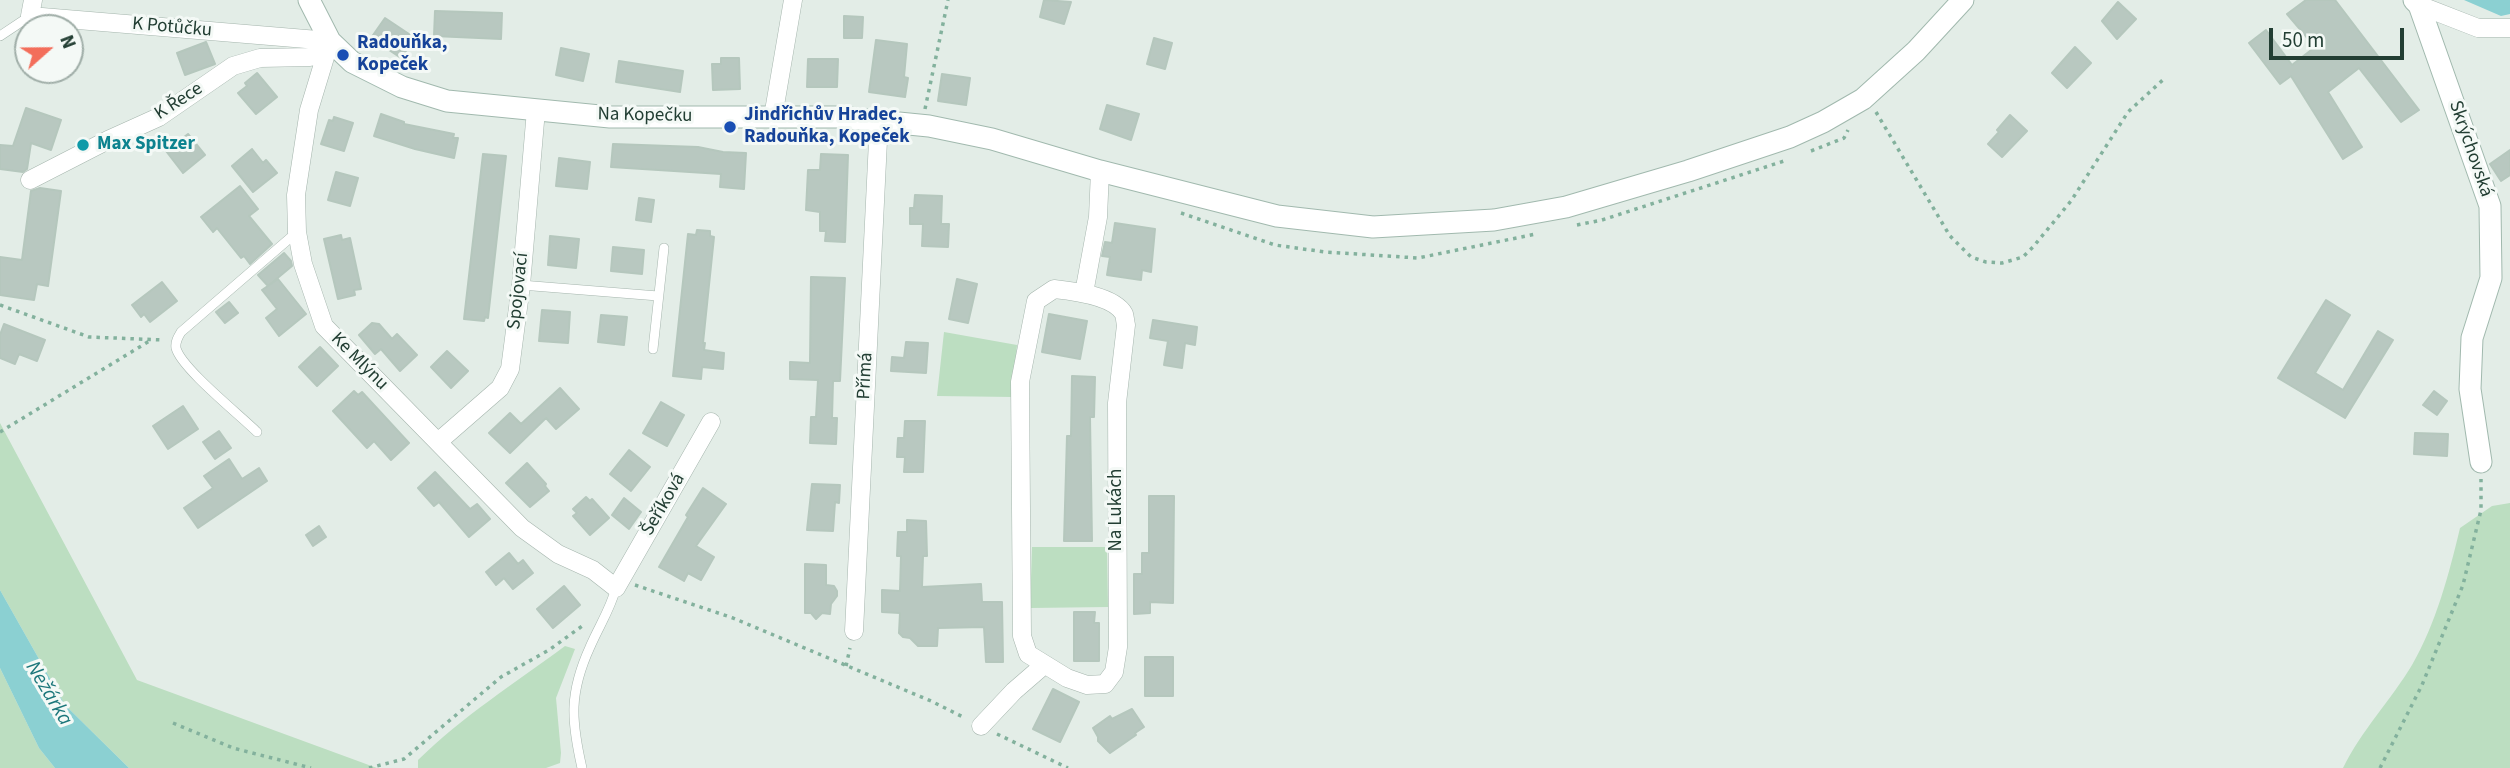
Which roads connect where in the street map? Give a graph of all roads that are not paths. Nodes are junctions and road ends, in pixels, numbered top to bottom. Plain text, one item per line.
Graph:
1 (309, 0) edge
2 (793, 0) edge
3 (1963, 0) edge
4 (2417, 2) edge
5 (31, 8) edge
6 (2510, 27) edge
7 (0, 36) edge
8 (330, 41) junction
9 (536, 110) junction
10 (774, 117) junction
11 (879, 120) junction
12 (1100, 172) junction
13 (30, 180) dead end
14 (297, 232) junction
15 (664, 248) dead end
16 (521, 285) junction
17 (1084, 293) junction
18 (658, 296) junction
19 (653, 349) dead end
20 (711, 422) dead end
21 (257, 432) dead end
22 (438, 442) junction
23 (2481, 462) road end
24 (618, 584) junction
25 (854, 631) dead end
26 (1044, 665) junction
27 (981, 726) road end
28 (582, 768) edge

1 - 8 street, Na Kopečku
2 - 10 street
3 - 12 street, Na Kopečku
4 - 6 street
4 - 23 street, Skrýchovská
5 - 7 lane
5 - 8 street, K Potůčku
8 - 9 street, Na Kopečku
8 - 13 street, K Řece
8 - 14 street, Ke Mlýnu
9 - 10 street, Na Kopečku
9 - 16 street, Spojovací
10 - 11 street, Na Kopečku
11 - 12 street, Na Kopečku
11 - 25 street, Přímá
12 - 17 street
14 - 21 lane
14 - 22 street, Ke Mlýnu
15 - 18 lane
16 - 18 lane
16 - 22 street, Spojovací
17 - 26 street, Na Lukách
17 - 26 street, Na Lukách
18 - 19 lane
20 - 24 street, Šeříková
22 - 24 street, Ke Mlýnu
24 - 28 lane
26 - 27 street

